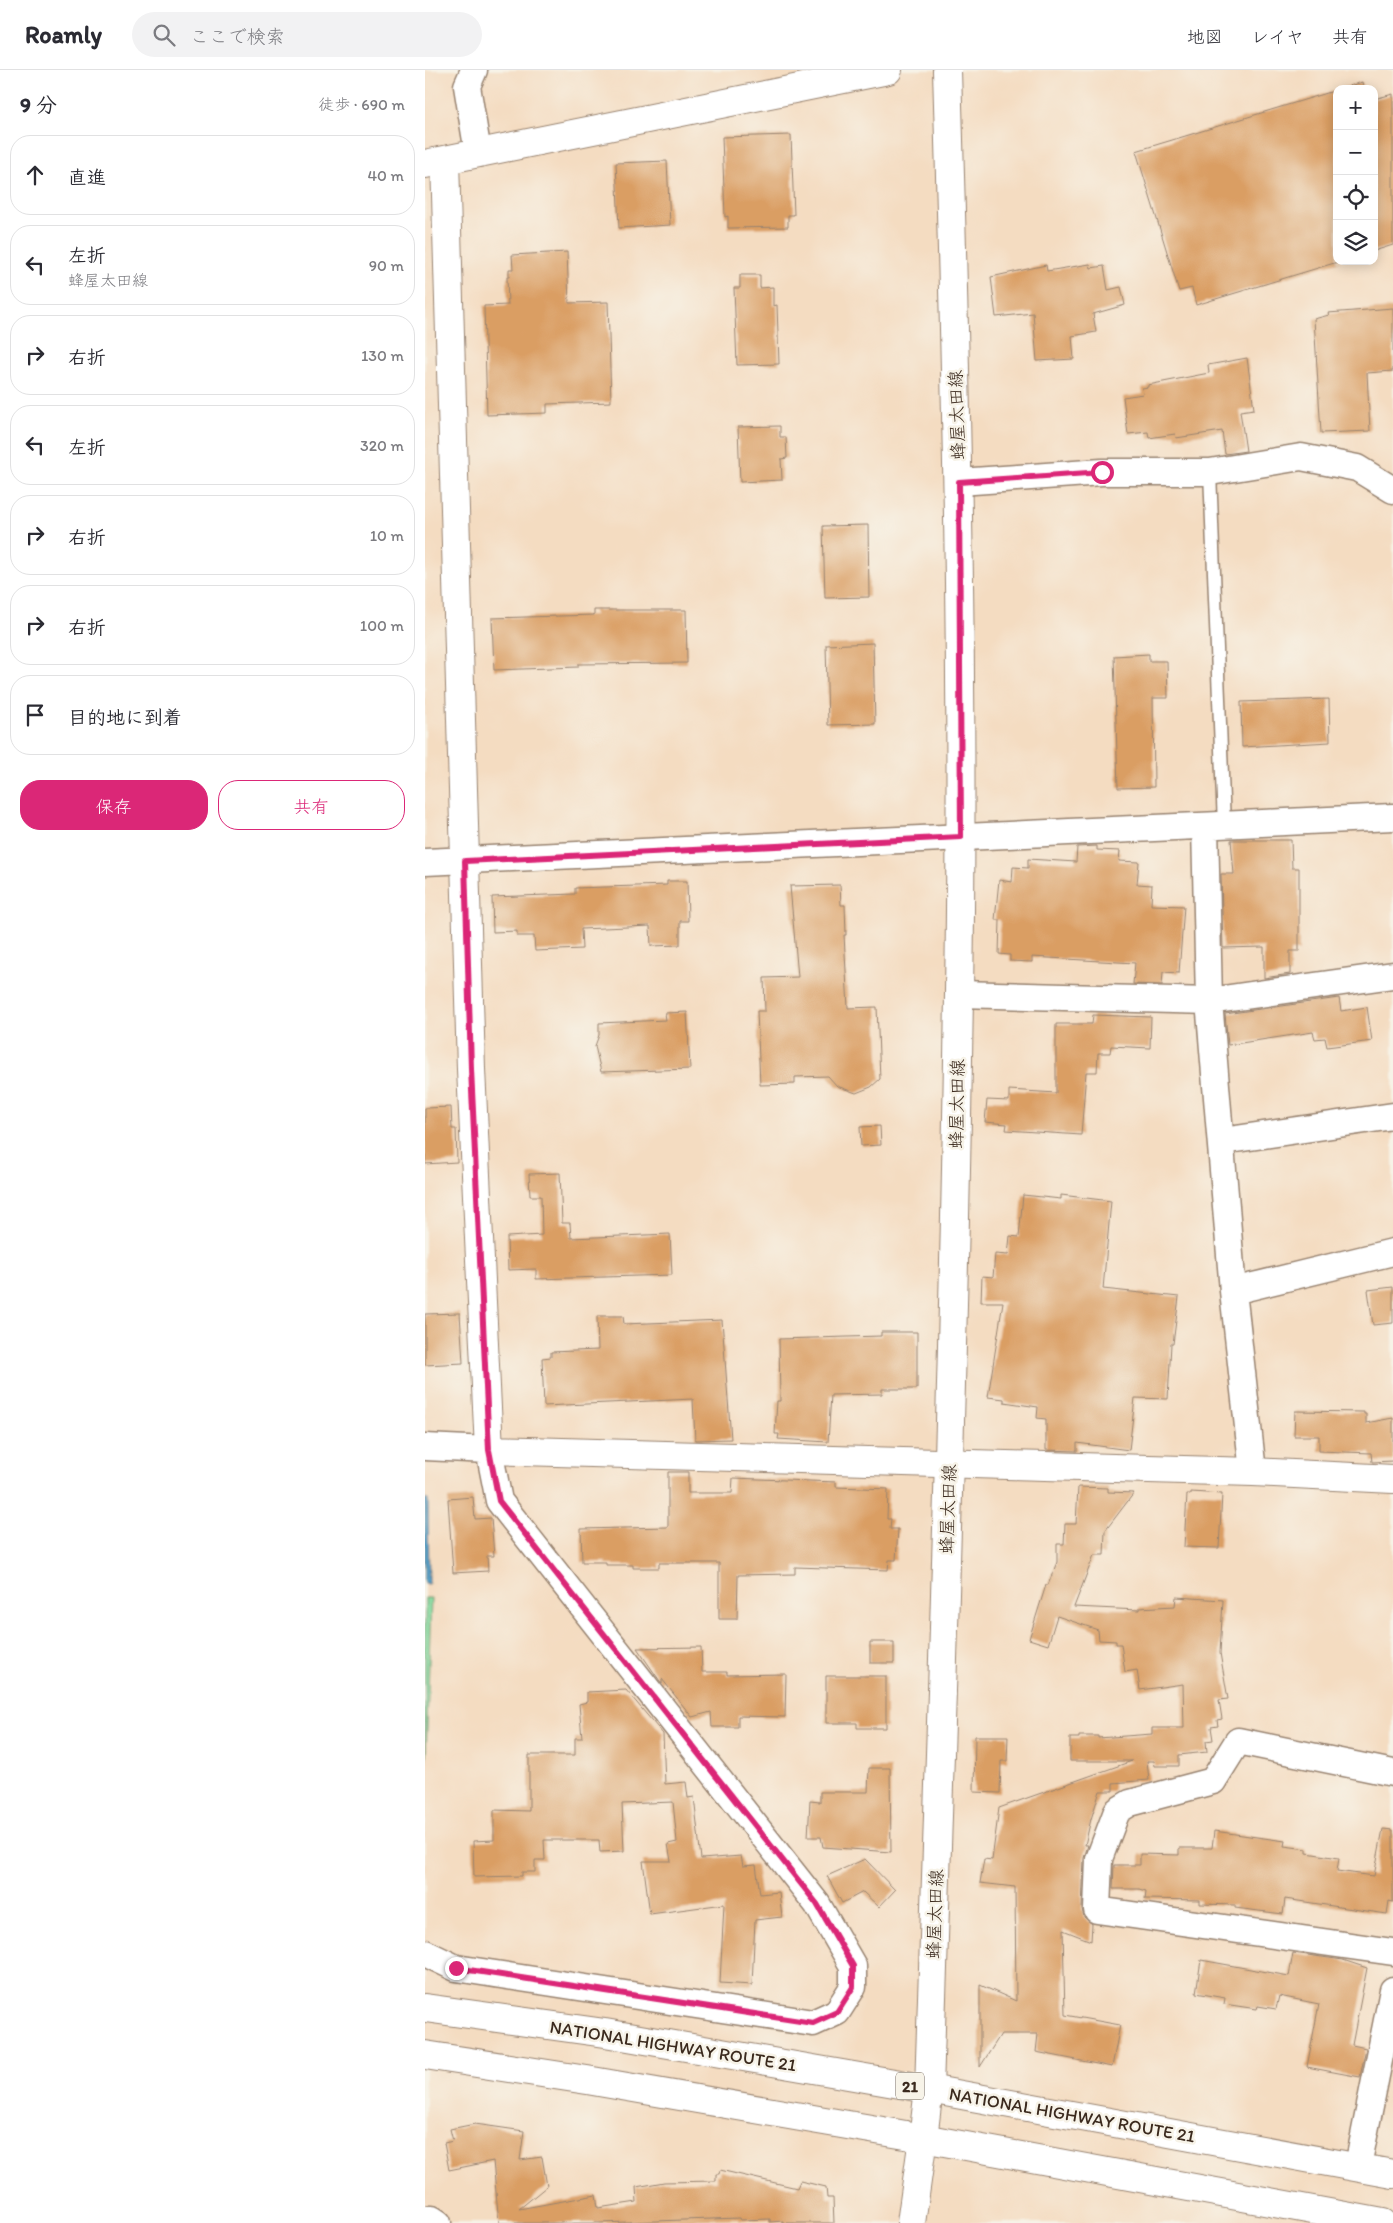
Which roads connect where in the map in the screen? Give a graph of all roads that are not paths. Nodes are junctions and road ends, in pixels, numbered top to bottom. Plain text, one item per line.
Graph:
1 (474, 70) edge
2 (888, 70) edge
3 (947, 70) edge
4 (478, 153) junction
5 (435, 162) edge
6 (1210, 472) junction
7 (959, 482) junction
8 (1393, 490) edge
9 (1393, 817) edge
10 (1215, 825) junction
11 (961, 837) junction
12 (465, 861) junction
13 (425, 862) edge
14 (1393, 975) edge
15 (959, 994) junction
16 (1209, 1001) junction
17 (1393, 1116) edge
18 (1221, 1141) junction
19 (1393, 1252) edge
20 (1233, 1291) junction
21 (425, 1447) edge
22 (489, 1450) junction
23 (949, 1462) junction
24 (1253, 1472) junction
25 (1393, 1479) edge
26 (1393, 1774) edge
27 (1393, 1952) edge
28 (425, 1953) edge
29 (1393, 1990) edge
30 (425, 2008) edge
31 (425, 2055) edge
32 (929, 2089) junction
33 (923, 2138) junction
34 (1359, 2166) junction
35 (1393, 2174) edge
36 (425, 2219) edge
37 (438, 2223) edge
38 (911, 2223) edge
39 (1383, 2223) edge

1 - 4 street
2 - 4 main road
3 - 7 main road, 蜂屋太田線
4 - 5 main road
5 - 12 main road
6 - 7 street
6 - 8 street
6 - 10 lane
7 - 11 main road, 蜂屋太田線
9 - 10 street
10 - 11 street
10 - 16 street
11 - 12 street
11 - 15 main road, 蜂屋太田線
12 - 13 street
12 - 22 main road
14 - 16 street
15 - 16 street
15 - 23 main road, 蜂屋太田線
16 - 18 street
17 - 18 street
18 - 20 street
19 - 20 street
20 - 24 street
21 - 22 street
22 - 23 main road
22 - 28 street
23 - 24 main road
23 - 32 main road, 蜂屋太田線
24 - 25 main road
26 - 27 street
29 - 34 street
30 - 32 main road, NATIONAL HIGHWAY ROUTE 21 / 21
31 - 33 main road
32 - 33 main road, 蜂屋太田線
32 - 34 main road, NATIONAL HIGHWAY ROUTE 21 / 21
33 - 38 main road, 蜂屋太田線
33 - 39 main road
34 - 35 main road, NATIONAL HIGHWAY ROUTE 21 / 21
36 - 37 street

